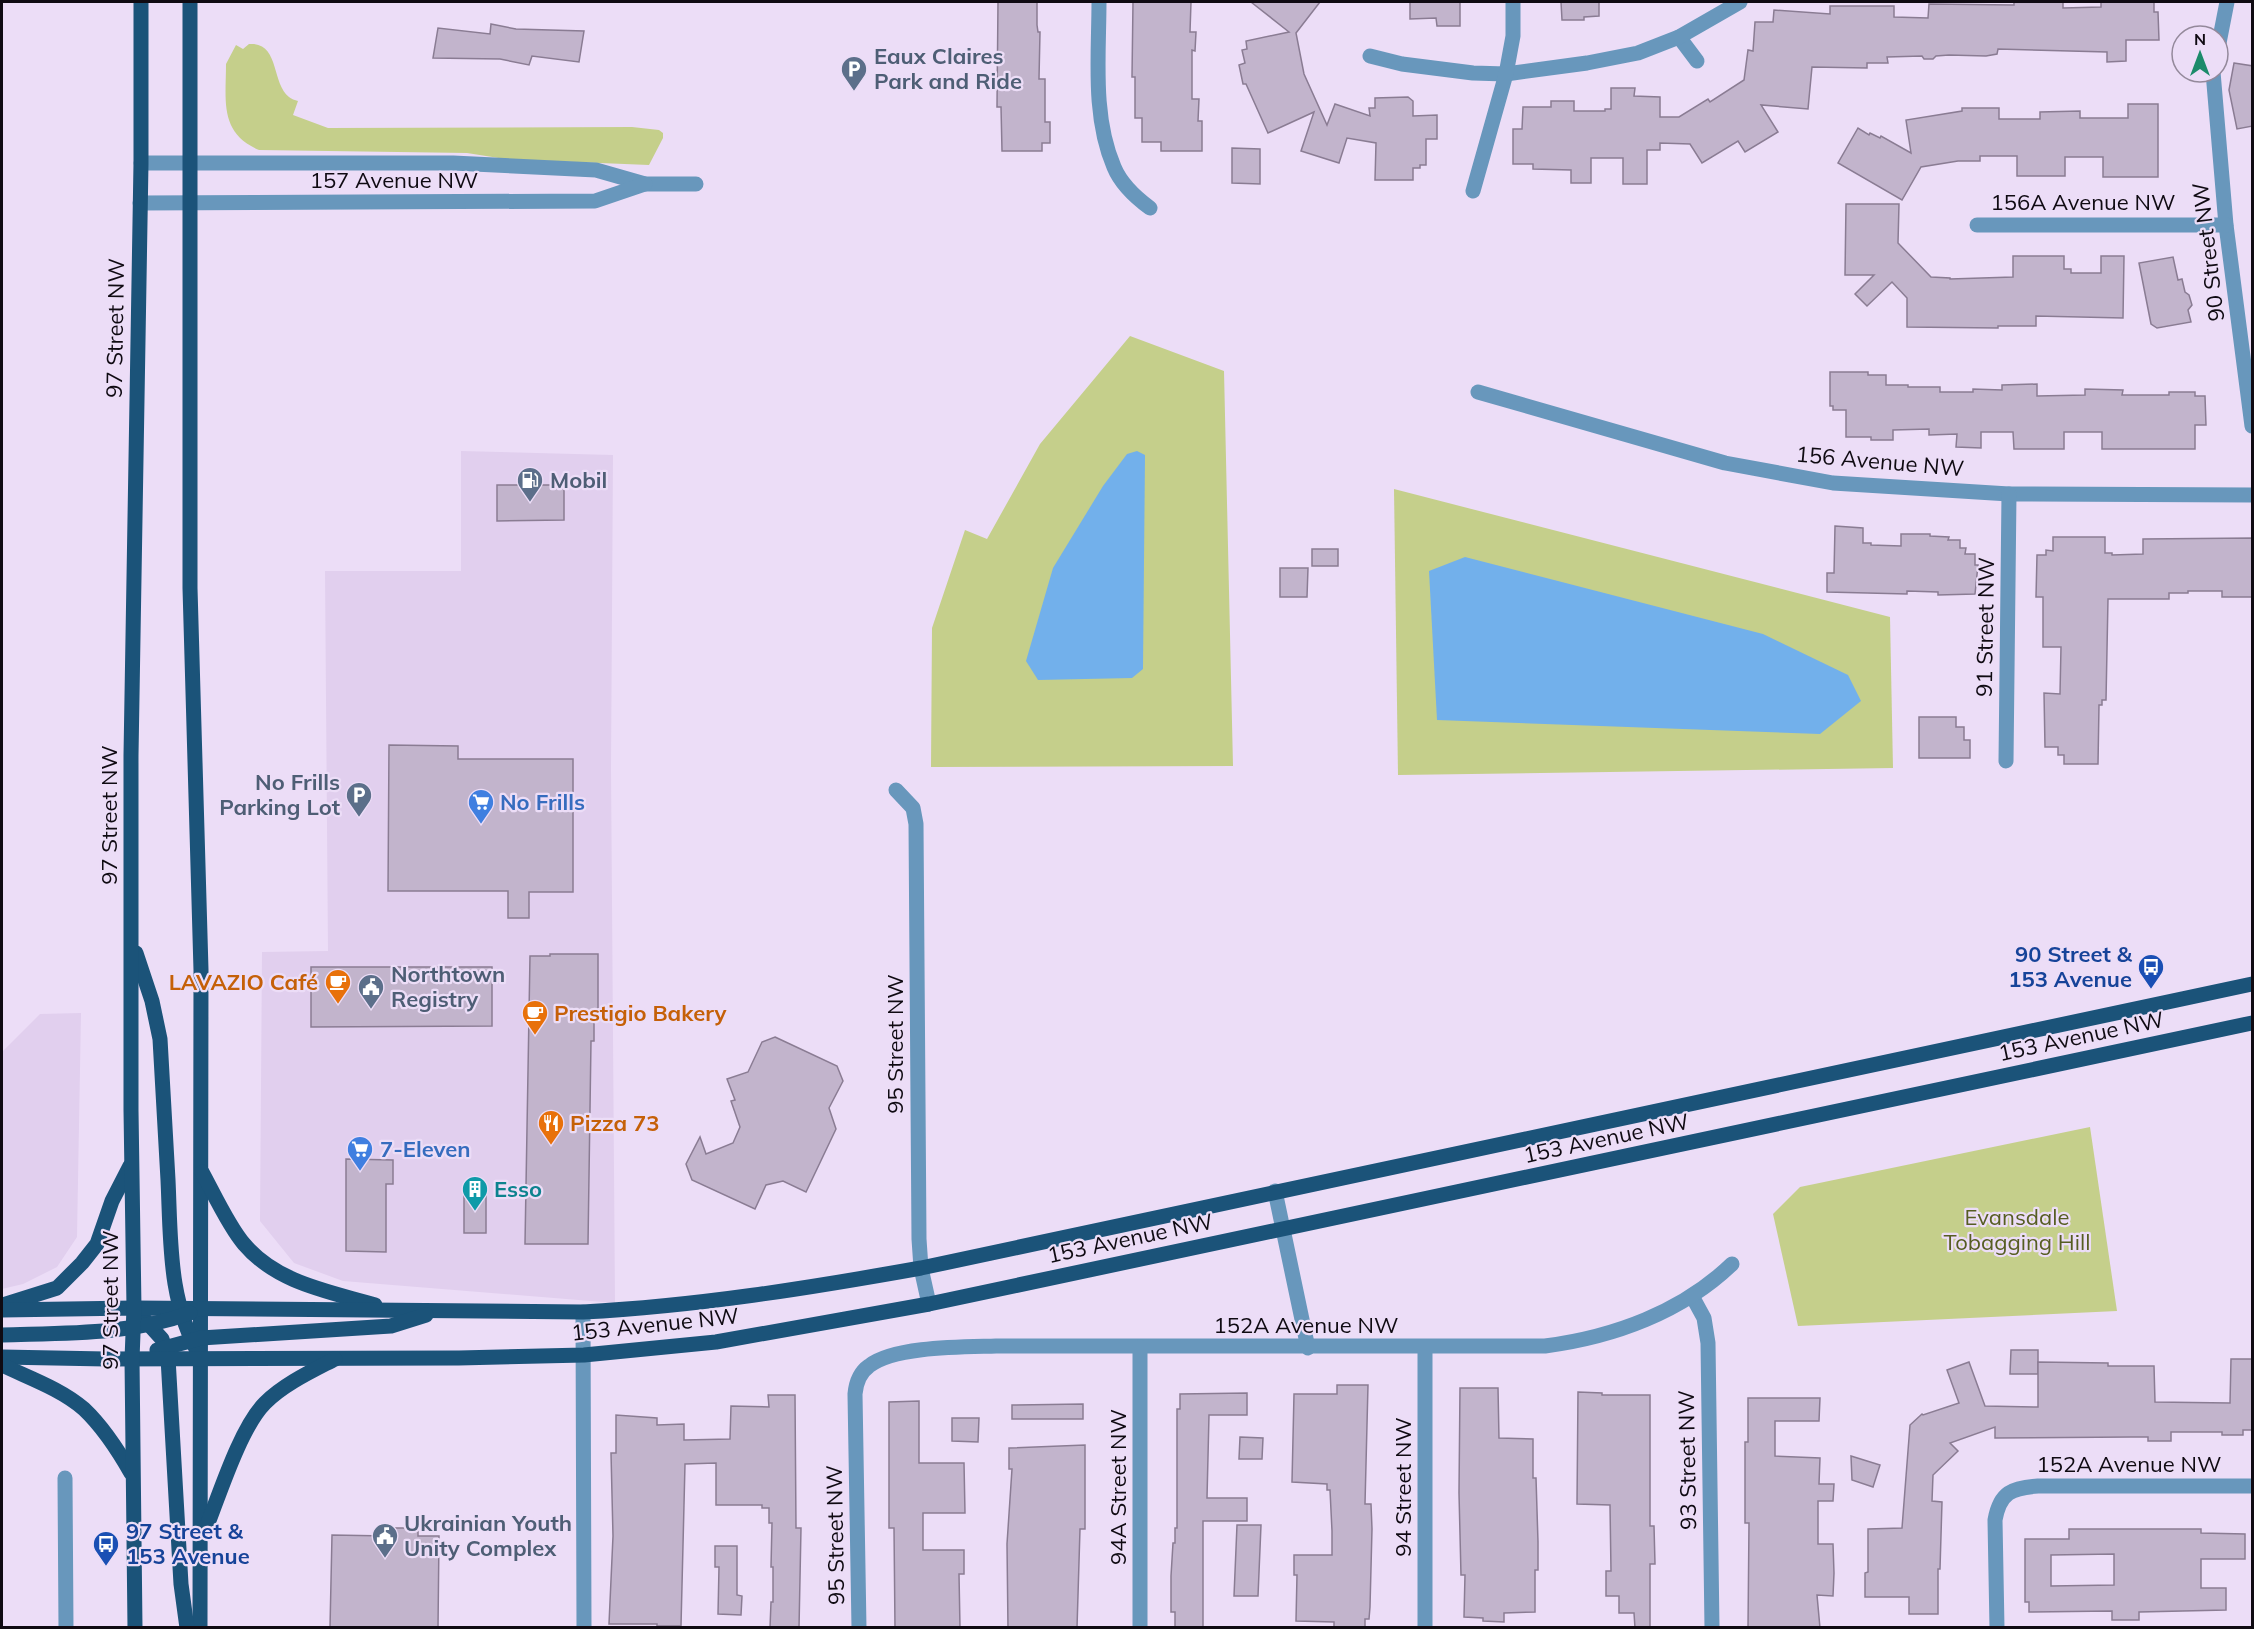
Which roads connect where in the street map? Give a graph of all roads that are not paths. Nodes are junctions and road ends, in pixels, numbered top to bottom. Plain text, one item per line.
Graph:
1 (141, 2) edge
2 (190, 2) edge
3 (1100, 2) edge
4 (1513, 2) edge
5 (1740, 2) edge
6 (2227, 2) edge
7 (2223, 24) edge
8 (1679, 37) junction
9 (1370, 56) dead end
10 (1697, 61) dead end
11 (1506, 74) junction
12 (2214, 84) edge
13 (190, 162) junction
14 (141, 163) junction
15 (645, 184) junction
16 (696, 184) dead end
17 (1473, 191) dead end
18 (140, 202) junction
19 (190, 203) junction
20 (1150, 208) dead end
21 (1977, 225) dead end
22 (2226, 225) junction
23 (1478, 392) dead end
24 (2253, 426) edge
25 (2009, 494) junction
26 (2253, 495) edge
27 (2006, 761) dead end
28 (896, 789) dead end
29 (132, 940) junction
30 (2253, 984) edge
31 (2253, 1023) edge
32 (131, 1163) junction
33 (201, 1171) junction
34 (1275, 1191) junction
35 (1283, 1229) junction
36 (1732, 1264) dead end
37 (921, 1268) junction
38 (1692, 1296) junction
39 (928, 1304) junction
40 (2, 1305) edge
41 (134, 1308) junction
42 (201, 1309) junction
43 (2, 1310) edge
44 (392, 1310) junction
45 (442, 1311) junction
46 (583, 1312) junction
47 (180, 1313) junction
48 (150, 1325) junction
49 (133, 1328) junction
50 (2, 1335) edge
51 (196, 1339) junction
52 (1140, 1347) junction
53 (1425, 1347) junction
54 (1308, 1348) junction
55 (167, 1353) junction
56 (584, 1355) junction
57 (2, 1357) edge
58 (201, 1358) junction
59 (336, 1358) junction
60 (132, 1359) junction
61 (2, 1365) edge
62 (863, 1371) joint
63 (132, 1475) junction
64 (65, 1478) dead end
65 (2253, 1486) edge
66 (201, 1539) junction
67 (66, 1628) edge
68 (135, 1628) edge
69 (187, 1628) edge
70 (200, 1628) edge
71 (584, 1628) edge
72 (859, 1628) edge
73 (1140, 1628) edge
74 (1425, 1628) edge
75 (1712, 1628) edge
76 (1997, 1628) edge

1 - 14 main road, 97 Street NW
2 - 13 main road
3 - 20 street
4 - 11 street
5 - 8 street
6 - 7 street
8 - 10 street
8 - 11 street
9 - 11 street
11 - 17 street
12 - 22 street, 90 Street NW
13 - 14 street, 157 Avenue NW
13 - 15 street, 157 Avenue NW
13 - 19 main road
14 - 18 main road, 97 Street NW
15 - 16 street, 157 Avenue NW
15 - 19 street, 157 Avenue NW
18 - 19 street, 157 Avenue NW
18 - 29 main road, 97 Street NW
19 - 33 main road
21 - 22 street, 156A Avenue NW
22 - 24 street, 90 Street NW
23 - 25 street, 156 Avenue NW
25 - 26 street, 156 Avenue NW
25 - 27 street, 91 Street NW
28 - 37 street, 95 Street NW
29 - 32 main road, 97 Street NW
29 - 47 main road
30 - 34 main road, 153 Avenue NW
31 - 35 main road, 153 Avenue NW
32 - 40 main road
32 - 41 main road, 97 Street NW
33 - 42 main road
33 - 44 main road
34 - 35 street
34 - 37 main road, 153 Avenue NW
35 - 39 main road, 153 Avenue NW
35 - 54 street
36 - 38 street, 152A Avenue NW
37 - 39 street, 95 Street NW
37 - 46 main road, 153 Avenue NW
38 - 53 street, 152A Avenue NW
38 - 75 street, 93 Street NW
39 - 56 main road, 153 Avenue NW
41 - 43 main road, 153 Avenue NW
41 - 47 main road, 153 Avenue NW
41 - 48 main road
41 - 49 main road, 97 Street NW
42 - 44 main road, 153 Avenue NW
42 - 47 main road, 153 Avenue NW
42 - 51 main road
44 - 45 main road, 153 Avenue NW
45 - 46 main road, 153 Avenue NW
45 - 51 main road
46 - 56 street
47 - 48 main road
47 - 51 main road
48 - 49 main road
48 - 55 main road
49 - 50 main road
49 - 60 main road, 97 Street NW
51 - 55 main road
51 - 58 main road
52 - 54 street, 152A Avenue NW
52 - 62 street, 152A Avenue NW
52 - 73 street, 94A Street NW
53 - 54 street, 152A Avenue NW
53 - 74 street, 94 Street NW
55 - 58 main road, 153 Avenue NW
55 - 60 main road, 153 Avenue NW
55 - 69 main road
56 - 59 main road, 153 Avenue NW
56 - 71 street
57 - 60 main road, 153 Avenue NW
58 - 59 main road, 153 Avenue NW
58 - 66 main road
59 - 66 main road
60 - 63 main road, 97 Street NW
61 - 63 main road
62 - 72 street, 95 Street NW
63 - 68 main road, 97 Street NW
64 - 67 street
65 - 76 street, 152A Avenue NW
66 - 70 main road

